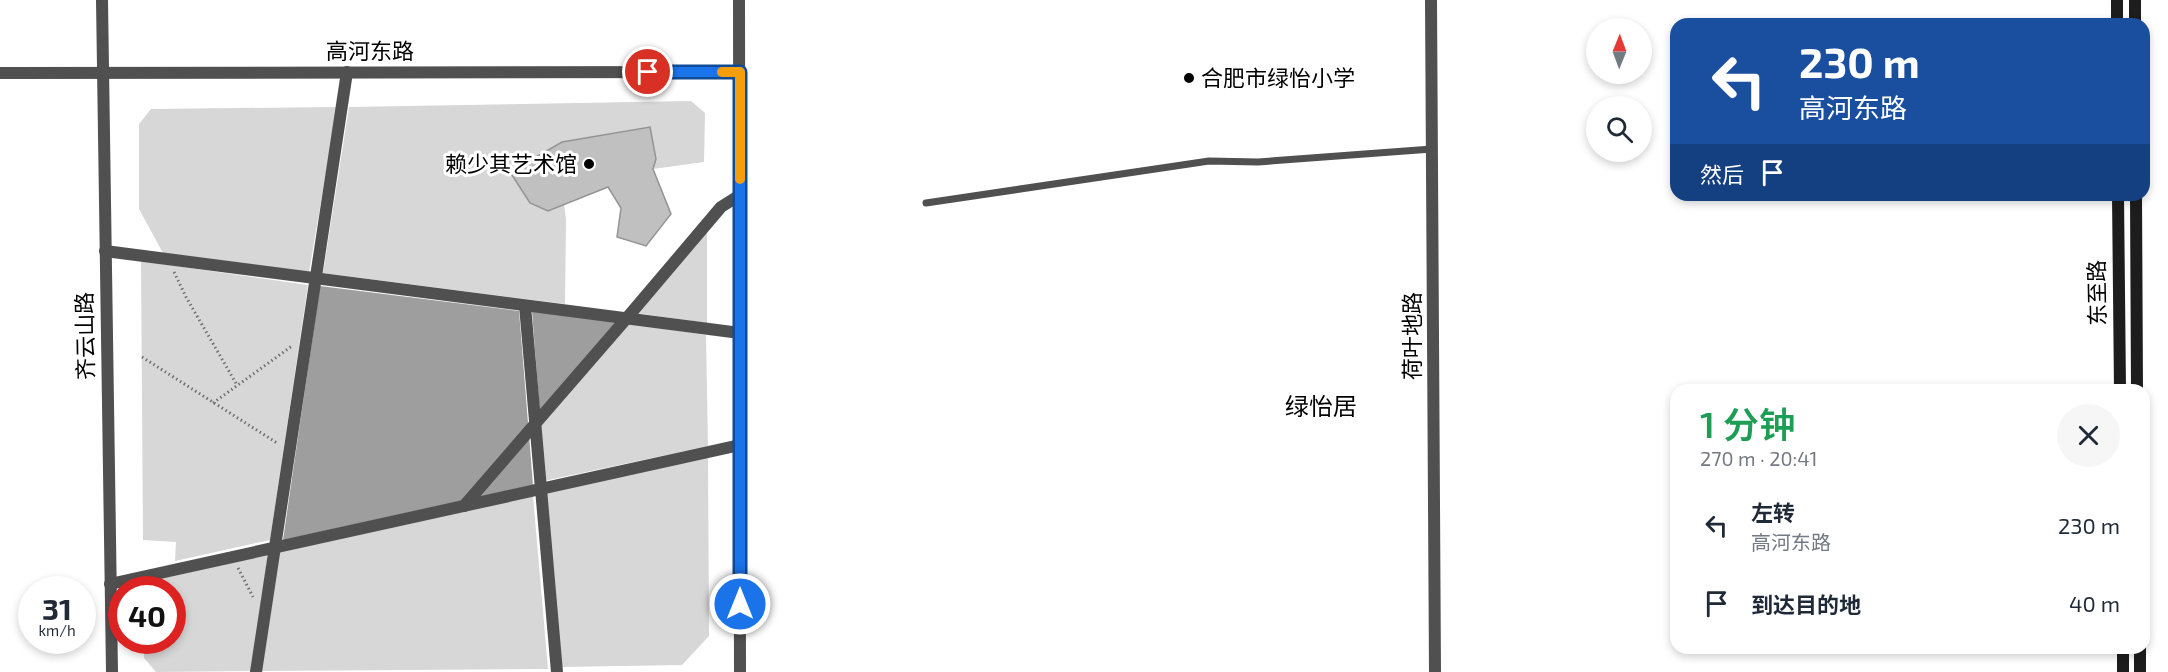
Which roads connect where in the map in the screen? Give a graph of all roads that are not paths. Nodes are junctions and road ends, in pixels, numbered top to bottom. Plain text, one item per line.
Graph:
1 (102, 0) edge
2 (739, 0) edge
3 (1431, 0) edge
4 (2117, 0) edge
5 (2135, 0) edge
6 (2117, 18) edge
7 (2135, 18) edge
8 (102, 72) junction
9 (347, 72) junction
10 (740, 72) junction
11 (0, 73) edge
12 (1432, 149) junction
13 (740, 195) junction
14 (2118, 201) edge
15 (2136, 201) edge
16 (926, 203) dead end
17 (105, 251) junction
18 (316, 279) junction
19 (525, 306) junction
20 (627, 319) junction
21 (740, 333) junction
22 (2120, 384) edge
23 (2137, 384) edge
24 (534, 423) junction
25 (740, 445) junction
26 (540, 489) junction
27 (464, 506) junction
28 (275, 547) junction
29 (110, 576) edge
30 (146, 576) edge
31 (112, 654) edge
32 (2123, 654) edge
33 (2140, 654) edge
34 (112, 672) edge
35 (256, 672) edge
36 (557, 672) edge
37 (740, 672) edge
38 (1435, 672) edge
39 (2123, 672) edge
40 (2140, 672) edge

1 - 8 street, 齐云山路
2 - 10 street
3 - 12 street, 荷叶地路
4 - 6 main road
5 - 7 main road
8 - 9 street, 高河东路
8 - 11 street, 高河东路
8 - 17 street, 齐云山路
9 - 10 street, 高河东路
9 - 18 street
10 - 13 street
12 - 16 lane
12 - 38 street, 荷叶地路
13 - 20 street
13 - 21 street
14 - 22 main road, 东至路
15 - 23 main road, 东至路
17 - 18 street
17 - 29 street, 齐云山路
18 - 19 street
18 - 28 street
19 - 20 street
19 - 24 street
20 - 21 street
20 - 24 street
21 - 25 street
24 - 26 street
24 - 27 street
25 - 26 street
25 - 37 street
26 - 27 street
26 - 36 street
27 - 28 street
28 - 30 street
28 - 35 street
31 - 34 street, 齐云山路
32 - 39 main road
33 - 40 main road

